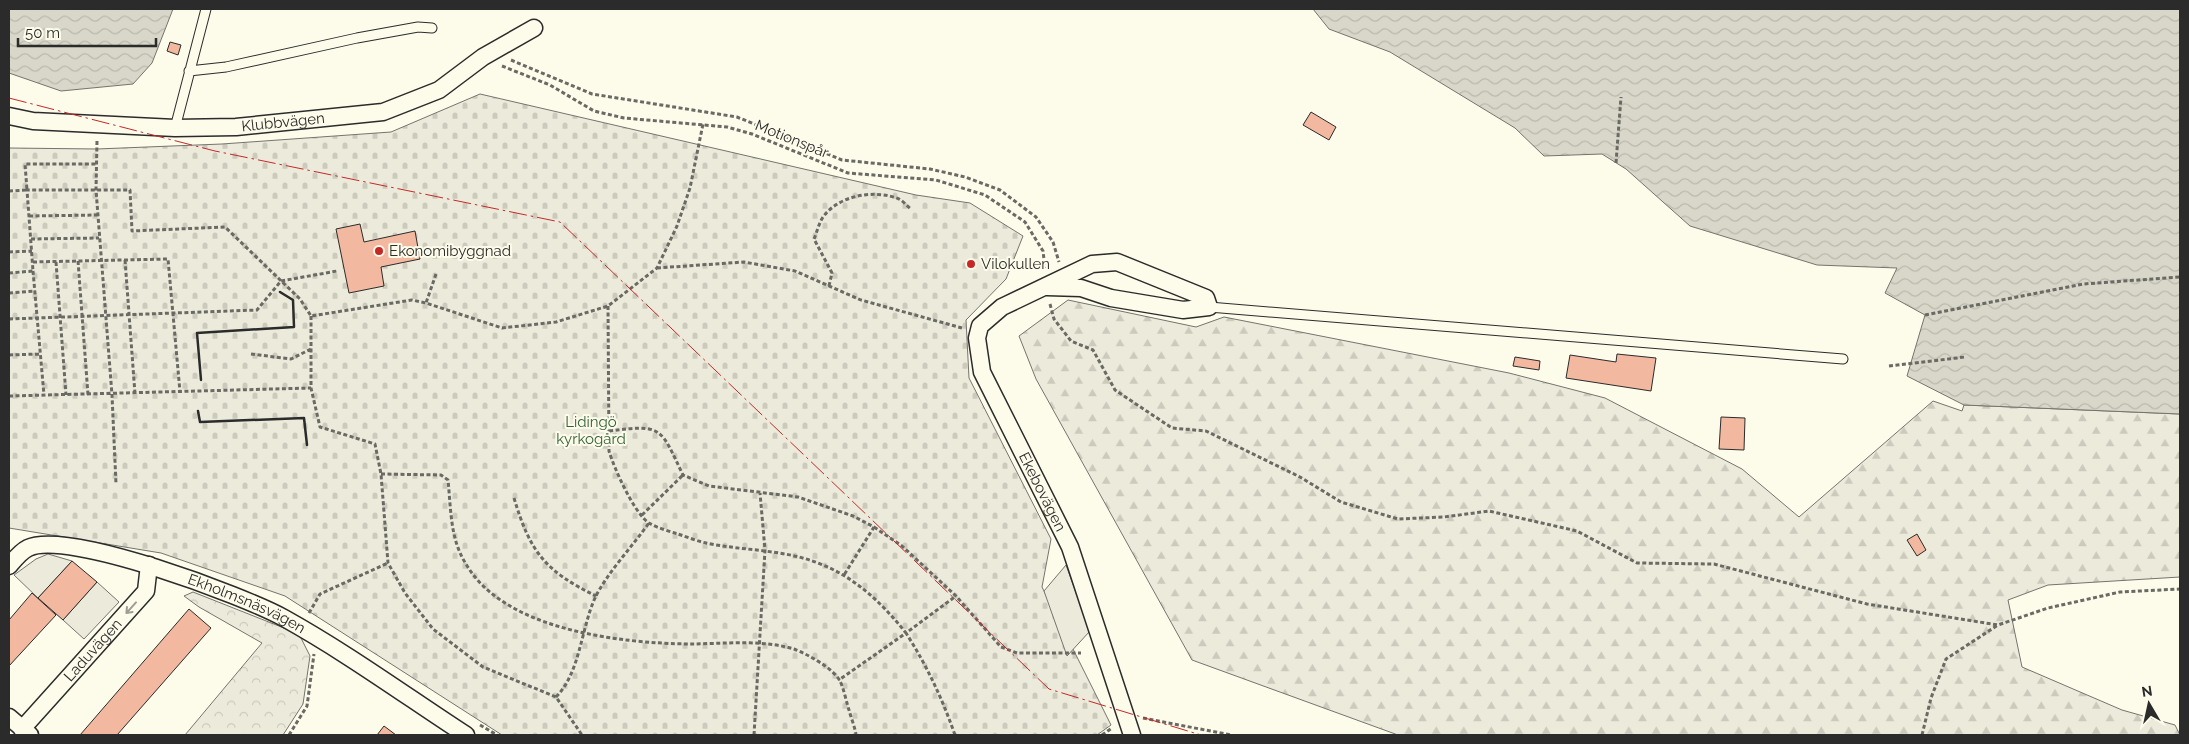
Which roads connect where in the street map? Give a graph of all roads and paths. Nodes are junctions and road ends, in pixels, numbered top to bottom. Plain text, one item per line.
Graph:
1 (206, 9) edge
2 (432, 28) dead end
3 (534, 28) dead end
4 (487, 55) junction
5 (189, 71) junction
6 (1621, 97) dead end
7 (9, 116) edge
8 (96, 123) junction
9 (703, 124) junction
10 (175, 128) junction
11 (1616, 163) dead end
12 (96, 164) junction
13 (27, 190) junction
14 (96, 190) junction
15 (9, 191) edge
16 (910, 210) dead end
17 (98, 215) junction
18 (29, 216) junction
19 (100, 238) junction
20 (31, 240) junction
21 (32, 251) junction
22 (9, 252) edge
23 (125, 260) junction
24 (78, 261) junction
25 (101, 261) junction
26 (33, 262) junction
27 (56, 262) junction
28 (657, 268) junction
29 (33, 271) junction
30 (337, 271) dead end
31 (9, 273) edge
32 (436, 274) dead end
33 (2180, 277) edge
34 (282, 281) junction
35 (1052, 283) junction
36 (829, 286) junction
37 (35, 292) junction
38 (9, 293) edge
39 (426, 303) junction
40 (608, 306) junction
41 (1209, 307) junction
42 (173, 312) junction
43 (106, 314) junction
44 (129, 314) junction
45 (1925, 315) dead end
46 (60, 316) junction
47 (82, 316) junction
48 (311, 316) junction
49 (37, 317) junction
50 (9, 318) edge
51 (980, 326) junction
52 (311, 349) junction
53 (40, 354) junction
54 (251, 354) dead end
55 (9, 355) edge
56 (1965, 357) dead end
57 (1843, 359) dead end
58 (1889, 366) dead end
59 (311, 388) junction
60 (180, 392) junction
61 (112, 394) junction
62 (135, 394) junction
63 (44, 395) junction
64 (66, 395) junction
65 (88, 395) junction
66 (9, 396) edge
67 (609, 431) junction
68 (381, 474) junction
69 (683, 475) junction
70 (116, 484) dead end
71 (760, 492) junction
72 (514, 498) dead end
73 (642, 515) junction
74 (649, 523) junction
75 (874, 527) junction
76 (765, 550) junction
77 (388, 563) junction
78 (148, 565) junction
79 (9, 566) edge
80 (844, 575) junction
81 (2180, 589) edge
82 (596, 596) junction
83 (956, 596) junction
84 (1998, 625) junction
85 (297, 626) junction
86 (583, 631) junction
87 (906, 633) junction
88 (316, 638) junction
89 (760, 644) junction
90 (1081, 653) dead end
91 (839, 680) junction
92 (556, 697) junction
93 (1125, 714) junction
94 (9, 717) edge
95 (26, 732) edge
96 (289, 735) edge
97 (466, 735) edge
98 (582, 735) edge
99 (754, 735) edge
100 (856, 735) edge
101 (955, 735) edge
102 (1132, 735) edge
103 (1231, 735) edge
104 (1922, 735) edge

1 - 5 lane
2 - 5 lane
3 - 4 street, Klubbvägen
4 - 9 path, Motionspår
4 - 10 street, Klubbvägen
4 - 35 path
5 - 10 lane
6 - 11 path
7 - 8 street, Klubbvägen
8 - 10 street, Klubbvägen
8 - 12 path
9 - 28 path
9 - 35 path, Motionspår
12 - 13 path
12 - 14 path
13 - 14 path
13 - 15 path
13 - 18 path
14 - 17 path
14 - 34 path
16 - 36 path
17 - 18 path
17 - 19 path
18 - 20 path
19 - 20 path
19 - 25 path
20 - 21 path
21 - 22 path
21 - 26 path
23 - 25 path
23 - 42 path
23 - 44 path
24 - 25 path
24 - 27 path
24 - 47 path
25 - 43 path
26 - 27 path
26 - 29 path
27 - 46 path
28 - 36 path
28 - 40 path
29 - 31 path
29 - 37 path
30 - 34 path
32 - 39 path
33 - 45 path
34 - 42 path
34 - 48 path
35 - 41 street
35 - 41 street
35 - 51 street
35 - 84 path
36 - 51 path
37 - 38 path
37 - 49 path
39 - 40 path
39 - 48 path
40 - 67 path
41 - 57 lane
42 - 44 path
42 - 60 path
43 - 44 path
43 - 47 path
43 - 61 path
44 - 62 path
46 - 47 path
46 - 49 path
46 - 64 path
47 - 65 path
48 - 52 path
49 - 50 path
49 - 53 path
51 - 93 street, Ekebovägen
52 - 54 path
52 - 59 path
53 - 55 path
53 - 63 path
56 - 58 path
59 - 60 path
59 - 68 path
60 - 62 path
61 - 62 path
61 - 65 path
61 - 70 path
63 - 64 path
63 - 66 path
64 - 65 path
67 - 69 path
67 - 73 path
68 - 77 path
68 - 86 path
69 - 71 path
69 - 73 path
71 - 75 path
71 - 76 path
72 - 82 path
73 - 74 path
74 - 76 path
74 - 82 path
75 - 80 path
75 - 83 path
76 - 80 path
76 - 89 path
77 - 85 path
77 - 92 path
78 - 79 street, Ekholmsnäsvägen
78 - 85 street, Ekholmsnäsvägen
78 -> 95 street, Laduvägen
80 - 87 path
81 - 84 path
82 - 86 path
83 - 87 path
83 - 90 path
84 - 104 path
85 - 88 street, Ekholmsnäsvägen
86 - 89 path
86 - 92 path
87 - 91 path
87 - 101 path
88 - 96 path
88 - 97 street, Ekholmsnäsvägen
89 - 91 path
89 - 99 path
91 - 100 path
92 - 98 path
93 - 102 street, Ekebovägen
93 - 103 path
94 - 95 street

